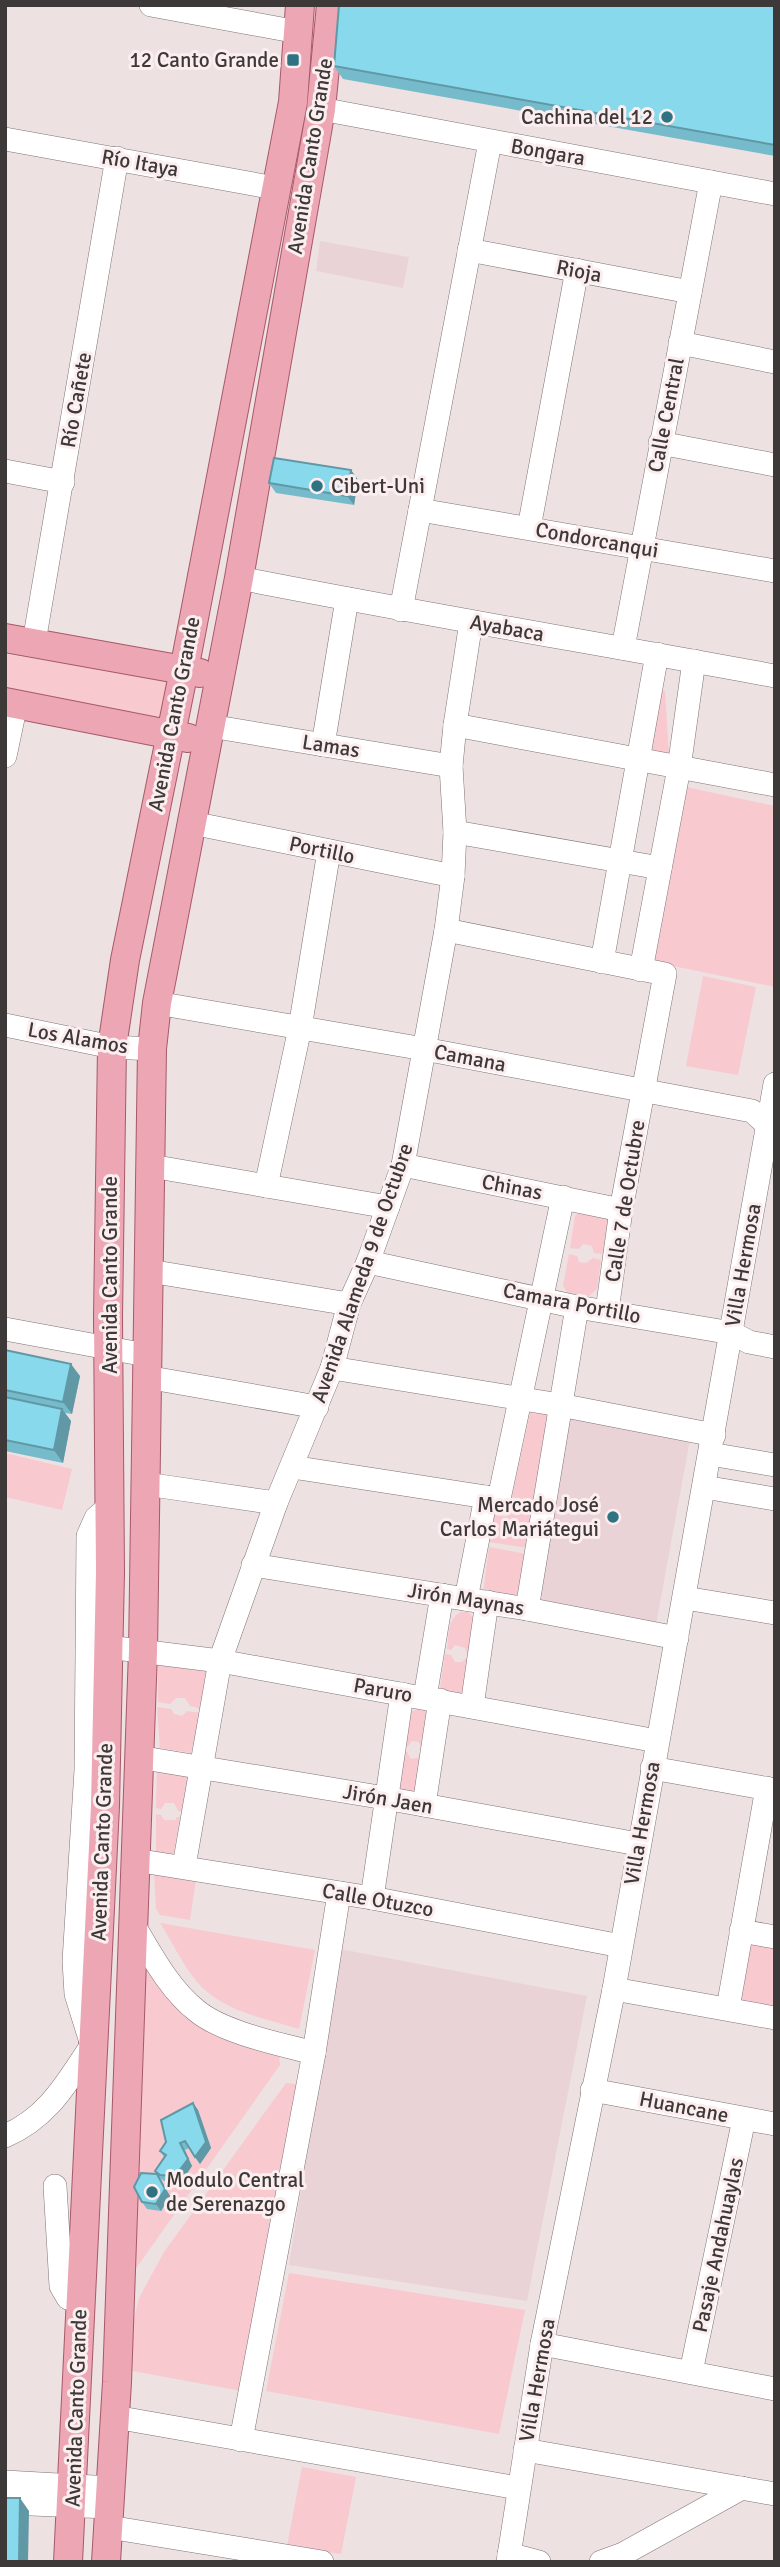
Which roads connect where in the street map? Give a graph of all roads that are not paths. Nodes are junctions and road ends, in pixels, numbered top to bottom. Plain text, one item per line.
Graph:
1 (151, 5) edge
2 (331, 5) edge
3 (208, 11) edge
4 (299, 19) edge
5 (321, 109) junction
6 (5, 139) edge
7 (490, 142) junction
8 (117, 158) junction
9 (711, 182) junction
10 (275, 188) junction
11 (775, 194) edge
12 (469, 250) junction
13 (578, 270) junction
14 (690, 292) junction
15 (680, 344) junction
16 (775, 362) edge
17 (660, 443) junction
18 (775, 465) edge
19 (5, 471) edge
20 (63, 482) junction
21 (419, 509) junction
22 (529, 527) junction
23 (641, 547) junction
24 (775, 571) edge
25 (239, 578) junction
26 (347, 599) junction
27 (401, 610) junction
28 (471, 622) junction
29 (5, 638) edge
30 (34, 642) junction
31 (623, 648) junction
32 (657, 654) junction
33 (694, 661) junction
34 (184, 670) junction
35 (219, 677) junction
36 (775, 677) edge
37 (11, 703) edge
38 (455, 725) junction
39 (171, 734) junction
40 (209, 734) junction
41 (323, 744) junction
42 (5, 756) edge
43 (639, 760) junction
44 (451, 766) junction
45 (678, 768) junction
46 (775, 785) edge
47 (192, 823) junction
48 (455, 832) junction
49 (329, 851) junction
50 (620, 860) junction
51 (660, 868) junction
52 (453, 876) junction
53 (446, 930) junction
54 (602, 962) junction
55 (641, 970) junction
56 (157, 1003) junction
57 (5, 1025) edge
58 (300, 1028) junction
59 (112, 1047) junction
60 (152, 1049) junction
61 (424, 1049) junction
62 (775, 1084) edge
63 (643, 1090) junction
64 (771, 1128) edge
65 (403, 1164) junction
66 (151, 1166) junction
67 (267, 1186) junction
68 (563, 1197) junction
69 (388, 1207) junction
70 (621, 1210) junction
71 (368, 1262) junction
72 (149, 1270) junction
73 (541, 1298) junction
74 (349, 1304) junction
75 (577, 1307) junction
76 (607, 1311) junction
77 (5, 1329) edge
78 (732, 1333) junction
79 (775, 1347) edge
80 (109, 1348) junction
81 (146, 1366) junction
82 (332, 1368) junction
83 (521, 1399) junction
84 (560, 1405) junction
85 (317, 1407) junction
86 (712, 1445) junction
87 (775, 1465) edge
88 (292, 1467) junction
89 (146, 1484) junction
90 (704, 1487) junction
91 (486, 1497) junction
92 (775, 1499) edge
93 (276, 1503) junction
94 (110, 1506) junction
95 (253, 1565) junction
96 (442, 1595) junction
97 (685, 1598) junction
98 (477, 1601) junction
99 (527, 1609) junction
100 (775, 1613) edge
101 (677, 1638) junction
102 (108, 1647) junction
103 (143, 1651) junction
104 (220, 1661) junction
105 (422, 1697) junction
106 (472, 1706) junction
107 (657, 1741) junction
108 (138, 1757) junction
109 (202, 1766) junction
110 (652, 1768) junction
111 (771, 1789) edge
112 (386, 1798) junction
113 (424, 1805) junction
114 (768, 1827) edge
115 (638, 1844) junction
116 (135, 1860) junction
117 (184, 1867) junction
118 (339, 1893) junction
119 (372, 1898) junction
120 (133, 1924) junction
121 (741, 1931) junction
122 (775, 1937) edge
123 (621, 1946) junction
124 (614, 1989) junction
125 (728, 2008) junction
126 (775, 2018) edge
127 (92, 2045) junction
128 (314, 2053) junction
129 (593, 2090) junction
130 (744, 2119) junction
131 (775, 2124) edge
132 (5, 2136) edge
133 (55, 2186) dead end
134 (80, 2302) junction
135 (542, 2344) junction
136 (691, 2372) junction
137 (775, 2389) edge
138 (115, 2417) junction
139 (241, 2440) junction
140 (525, 2450) junction
141 (5, 2482) edge
142 (518, 2488) junction
143 (742, 2488) junction
144 (775, 2494) edge
145 (72, 2496) junction
146 (5, 2503) edge
147 (110, 2507) junction
148 (509, 2558) edge
149 (68, 2562) edge
150 (106, 2562) edge
151 (322, 2562) edge
152 (539, 2562) edge
153 (601, 2562) edge

1 - 3 street
2 - 5 main road, Avenida Canto Grande
3 - 4 street
4 - 10 main road, Avenida Canto Grande
5 - 7 street, Bongara
5 - 25 main road, Avenida Canto Grande
6 - 8 street, Río Itaya
7 - 9 street, Bongara
7 - 12 street
8 - 10 street, Río Itaya
8 - 20 street, Río Cañete
9 - 11 street, Bongara
9 - 14 street, Calle Central
10 - 34 main road, Avenida Canto Grande
12 - 13 street, Rioja
12 - 21 street
13 - 14 street, Rioja
13 - 22 street
14 - 15 street, Calle Central
15 - 16 street
15 - 17 street, Calle Central
17 - 18 street
17 - 23 street, Calle Central
19 - 20 street
20 - 30 street, Río Cañete
21 - 22 street, Condorcanqui
21 - 27 street
22 - 23 street, Condorcanqui
23 - 24 street, Condorcanqui
23 - 31 street, Calle Central
25 - 26 street, Ayabaca
25 - 35 main road, Avenida Canto Grande
26 - 27 street, Ayabaca
26 - 41 street
27 - 28 street, Ayabaca
28 - 31 street, Ayabaca
28 - 38 street, Avenida Alameda 9 de Octubre
29 - 30 main road
30 - 34 main road
31 - 32 street, Ayabaca
32 - 33 street, Ayabaca
32 - 43 street
33 - 36 street, Ayabaca
33 - 45 street
34 - 35 main road
34 - 39 main road, Avenida Canto Grande
35 - 40 main road, Avenida Canto Grande
37 - 39 main road
37 - 42 street
38 - 43 street
38 - 44 street, Avenida Alameda 9 de Octubre
39 - 40 main road
39 - 59 main road, Avenida Canto Grande
40 - 41 street, Lamas
40 - 47 main road, Avenida Canto Grande
41 - 44 street, Lamas
43 - 45 street
43 - 50 street
44 - 48 street, Avenida Alameda 9 de Octubre
45 - 46 street
45 - 51 street
47 - 49 street, Portillo
47 - 56 main road, Avenida Canto Grande
48 - 50 street
48 - 52 street, Avenida Alameda 9 de Octubre
49 - 52 street, Portillo
49 - 58 street
50 - 51 street
50 - 54 street
51 - 55 street
52 - 53 street, Avenida Alameda 9 de Octubre
53 - 54 street
53 - 61 street, Avenida Alameda 9 de Octubre
54 - 55 street
55 - 63 street, Calle 7 de Octubre
56 - 58 street, Camana
56 - 60 main road, Avenida Canto Grande
57 - 59 street, Los Alamos
58 - 61 street, Camana
58 - 67 street
59 - 60 street, Los Alamos
59 - 80 main road, Avenida Canto Grande
60 - 66 main road, Avenida Canto Grande
61 - 63 street, Camana
61 - 65 street, Avenida Alameda 9 de Octubre
62 - 64 street, Villa Hermosa
63 - 64 street, Camana
63 - 70 street, Calle 7 de Octubre
64 - 78 street, Villa Hermosa
65 - 68 street, Chinas
65 - 69 street, Avenida Alameda 9 de Octubre
66 - 67 street
66 - 72 main road, Avenida Canto Grande
67 - 69 street
68 - 70 street, Chinas
68 - 73 street
69 - 71 street, Avenida Alameda 9 de Octubre
70 - 76 street, Calle 7 de Octubre
71 - 73 street, Camara Portillo
71 - 74 street, Avenida Alameda 9 de Octubre
72 - 74 street
72 - 81 main road, Avenida Canto Grande
73 - 75 street, Camara Portillo
73 - 83 street
74 - 82 street, Avenida Alameda 9 de Octubre
75 - 76 street, Camara Portillo
75 - 84 street
76 - 78 street, Camara Portillo
77 - 80 street
78 - 79 street, Camara Portillo
78 - 86 street, Villa Hermosa
80 - 81 street
80 - 94 main road, Avenida Canto Grande
81 - 85 street
81 - 89 main road, Avenida Canto Grande
82 - 83 street
82 - 85 street, Avenida Alameda 9 de Octubre
83 - 84 street
83 - 91 street
84 - 86 street
84 - 99 street
85 - 88 street, Avenida Alameda 9 de Octubre
86 - 87 street
86 - 90 street, Villa Hermosa
88 - 91 street
88 - 93 street, Avenida Alameda 9 de Octubre
89 - 93 street
89 - 103 main road, Avenida Canto Grande
90 - 92 street
90 - 97 street, Villa Hermosa
91 - 98 street
93 - 95 street, Avenida Alameda 9 de Octubre
94 - 102 main road, Avenida Canto Grande
94 - 127 street
95 - 96 street, Jirón Maynas
95 - 104 street, Avenida Alameda 9 de Octubre
96 - 98 street, Jirón Maynas
96 - 105 street
97 - 100 street
97 - 101 street, Villa Hermosa
98 - 99 street, Jirón Maynas
98 - 106 street
99 - 101 street, Jirón Maynas
101 - 107 street, Villa Hermosa
102 - 103 street, Paruro
102 - 127 main road, Avenida Canto Grande
103 - 104 street, Paruro
103 - 108 main road, Avenida Canto Grande
104 - 105 street, Paruro
104 - 109 street, Avenida Alameda 9 de Octubre
105 - 106 street, Paruro
105 - 112 street
105 - 113 street
106 - 107 street, Paruro
107 - 110 street, Villa Hermosa
108 - 109 street, Jirón Jaen
108 - 116 main road, Avenida Canto Grande
109 - 112 street, Jirón Jaen
109 - 117 street, Avenida Alameda 9 de Octubre
110 - 111 street
110 - 115 street, Villa Hermosa
111 - 114 street
112 - 113 street, Jirón Jaen
112 - 119 street
113 - 115 street, Jirón Jaen
114 - 121 street
115 - 123 street, Villa Hermosa
116 - 117 street, Calle Otuzco
116 - 120 main road, Avenida Canto Grande
117 - 118 street, Calle Otuzco
118 - 119 street, Calle Otuzco
118 - 128 street
119 - 123 street, Calle Otuzco
120 - 128 street
120 - 138 main road, Avenida Canto Grande
121 - 122 street
121 - 125 street
123 - 124 street, Villa Hermosa
124 - 125 street
124 - 129 street, Villa Hermosa
125 - 126 street
127 - 132 street
127 - 134 main road, Avenida Canto Grande
128 - 139 street
129 - 130 street, Huancane
129 - 135 street, Villa Hermosa
130 - 131 street, Huancane
130 - 136 street, Pasaje Andahuaylas
133 - 134 street
134 - 145 main road, Avenida Canto Grande
135 - 136 street
135 - 140 street, Villa Hermosa
136 - 137 street
138 - 139 street
138 - 147 main road, Avenida Canto Grande
139 - 142 street
140 - 142 street, Villa Hermosa
140 - 143 street
141 - 145 street
142 - 148 street, Villa Hermosa
143 - 144 street
143 - 153 street
145 - 146 street
145 - 147 street
145 - 149 main road, Avenida Canto Grande
147 - 150 main road, Avenida Canto Grande
147 - 151 street
148 - 152 street

